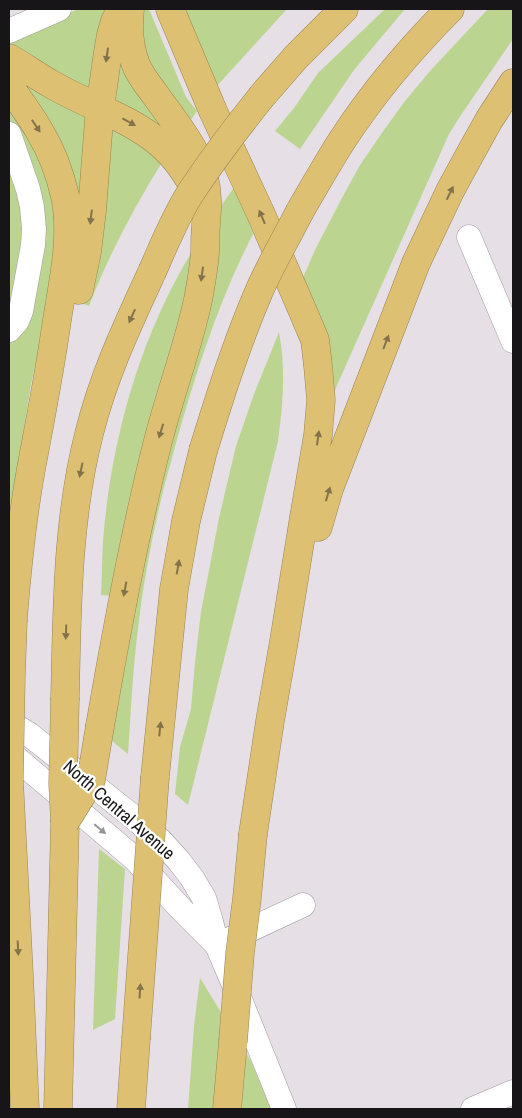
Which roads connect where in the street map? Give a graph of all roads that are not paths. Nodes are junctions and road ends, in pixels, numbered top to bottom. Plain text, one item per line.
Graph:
1 (58, 9) edge
2 (122, 9) edge
3 (130, 9) edge
4 (170, 9) edge
5 (344, 9) edge
6 (450, 9) edge
7 (9, 30) edge
8 (9, 58) edge
9 (513, 83) edge
10 (9, 85) edge
11 (100, 108) junction
12 (9, 134) edge
13 (206, 225) junction
14 (469, 237) dead end
15 (9, 330) edge
16 (513, 341) edge
17 (43, 405) junction
18 (284, 641) junction
19 (9, 722) edge
20 (9, 752) edge
21 (65, 822) junction
22 (303, 904) dead end
23 (217, 945) junction
24 (513, 1092) edge
25 (24, 1109) edge
26 (58, 1109) edge
27 (130, 1109) edge
28 (227, 1109) edge
29 (284, 1109) edge
30 (473, 1109) edge

1 - 7 street
2 -> 11 highway
3 - 13 highway
18 -> 4 highway
5 -> 21 highway, bridge
27 -> 6 highway, bridge
8 - 11 highway
18 -> 9 highway
10 -> 17 highway
11 -> 13 highway
11 -> 17 highway
12 - 15 street
13 -> 21 highway, bridge
14 - 16 street
17 -> 25 highway, bridge
18 - 28 highway, bridge
19 - 23 street, North Central Avenue
20 -> 23 street, North Central Avenue
21 - 26 highway
22 - 23 street
23 - 29 street, North Central Avenue
24 - 30 street

